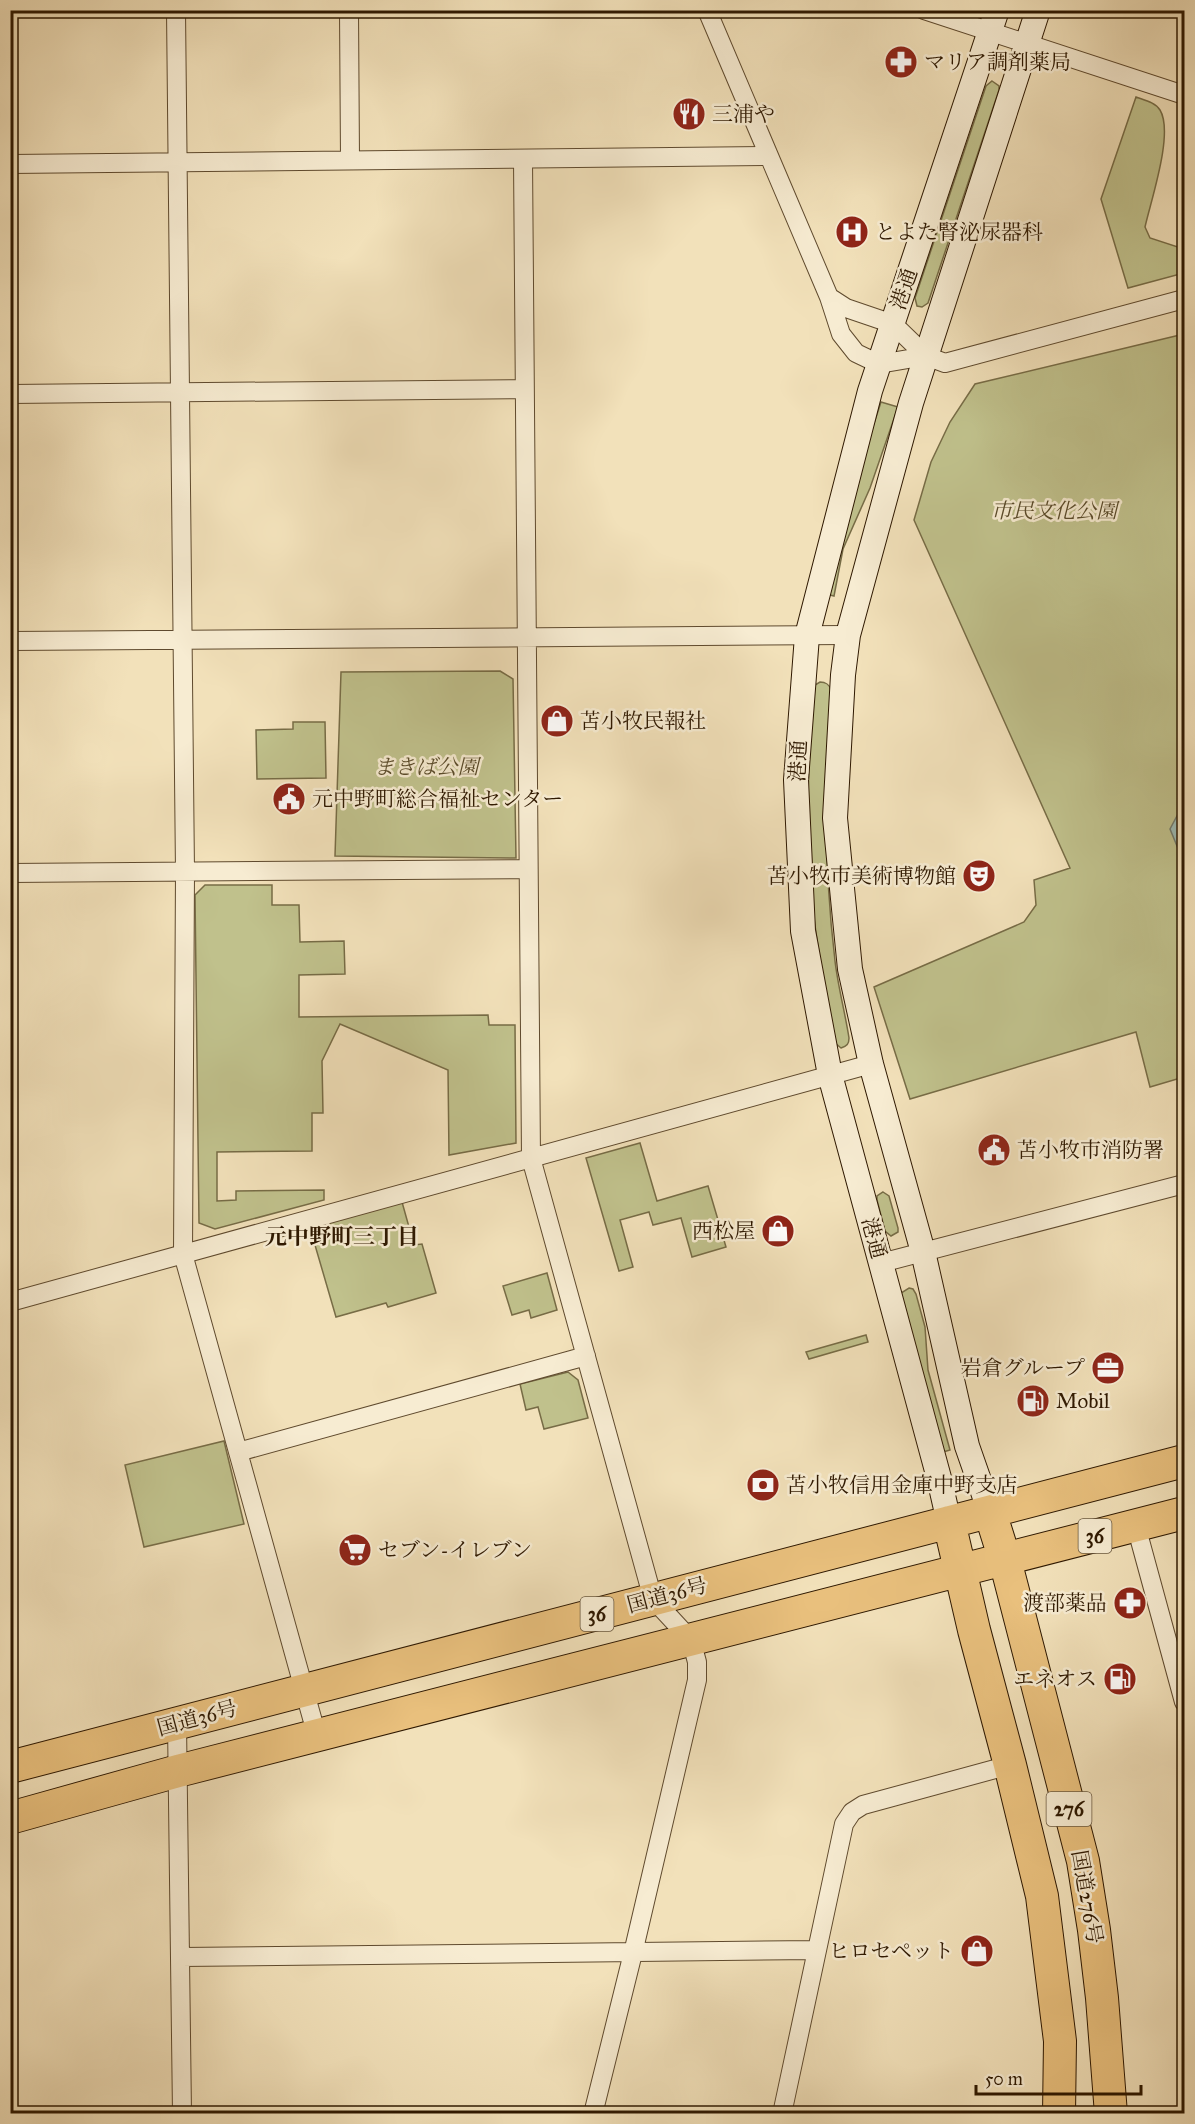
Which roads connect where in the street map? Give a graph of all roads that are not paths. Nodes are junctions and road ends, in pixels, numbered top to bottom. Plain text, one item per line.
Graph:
1 (176, 10) edge
2 (349, 10) edge
3 (707, 10) edge
4 (924, 10) edge
5 (1038, 10) edge
6 (994, 21) edge
7 (1028, 44) junction
8 (1185, 95) edge
9 (768, 156) junction
10 (522, 159) junction
11 (350, 160) junction
12 (177, 162) junction
13 (10, 164) edge
14 (829, 297) junction
15 (1185, 299) edge
16 (892, 324) junction
17 (926, 356) junction
18 (879, 364) junction
19 (524, 389) junction
20 (180, 393) junction
21 (10, 394) edge
22 (848, 635) junction
23 (807, 636) junction
24 (526, 638) junction
25 (10, 640) edge
26 (183, 640) junction
27 (527, 869) junction
28 (185, 872) junction
29 (10, 873) edge
30 (872, 1064) junction
31 (830, 1075) junction
32 (531, 1158) junction
33 (1185, 1184) edge
34 (923, 1252) junction
35 (183, 1254) junction
36 (881, 1263) junction
37 (10, 1302) edge
38 (586, 1356) junction
39 (238, 1452) junction
40 (1185, 1461) edge
41 (990, 1512) junction
42 (1185, 1513) edge
43 (949, 1522) junction
44 (1136, 1526) junction
45 (1005, 1560) junction
46 (960, 1571) junction
47 (653, 1599) junction
48 (691, 1640) junction
49 (304, 1690) junction
50 (1185, 1702) edge
51 (177, 1723) junction
52 (316, 1736) junction
53 (1010, 1765) junction
54 (10, 1767) edge
55 (178, 1771) junction
56 (10, 1818) edge
57 (817, 1950) junction
58 (633, 1953) junction
59 (181, 1957) junction
60 (183, 2114) edge
61 (593, 2114) edge
62 (782, 2114) edge
63 (1059, 2114) edge
64 (1111, 2114) edge

1 - 12 street
2 - 11 street
3 - 9 street
4 - 6 street
5 - 7 street, 港通
6 - 7 street
6 - 16 street, 港通
7 - 8 street
7 - 17 street, 港通
9 - 10 street
9 - 14 street
10 - 11 street
10 - 19 street
11 - 12 street
12 - 13 street
12 - 20 street
14 - 16 street
14 - 18 street
15 - 17 street
16 - 17 street
16 - 18 street, 港通
17 - 18 street
17 - 22 street, 港通
18 - 23 street, 港通
19 - 20 street
19 - 24 street
20 - 21 street
20 - 26 street
22 - 23 street
22 - 30 street, 港通
23 - 24 street
23 - 31 street, 港通
24 - 26 street
24 - 27 street
25 - 26 street
26 - 28 street
27 - 28 street
27 - 32 street
28 - 29 street
28 - 35 street
30 - 31 street
30 - 34 street, 港通
31 - 32 street
31 - 36 street, 港通
32 - 35 street
32 - 38 street
33 - 34 street
34 - 36 street
34 - 41 street, 港通
35 - 37 street
35 - 39 street
36 - 43 street, 港通
38 - 39 street
38 - 47 street
39 - 49 street
40 - 41 highway, 国道36号 / 36
41 - 43 highway, 国道36号 / 36
41 - 45 highway, 国道276号 / 276
42 - 44 highway, 36
43 - 46 highway, 国道276号 / 276
43 - 47 highway, 国道36号 / 36
44 - 45 highway, 36
44 - 50 street
45 - 46 highway, 36
45 - 64 highway, 国道276号 / 276
46 - 48 highway, 36
46 - 53 highway, 国道276号 / 276
47 - 48 street
47 - 49 highway, 国道36号 / 36
48 - 52 highway, 36
48 - 58 street
49 - 51 highway, 国道36号 / 36
49 - 52 street
51 - 54 highway, 国道36号 / 36
51 - 55 street
52 - 55 highway, 36
53 - 57 street
53 - 63 highway, 国道276号 / 276
55 - 56 highway, 36
55 - 59 street
57 - 58 street
57 - 62 street
58 - 59 street
58 - 61 street
59 - 60 street

